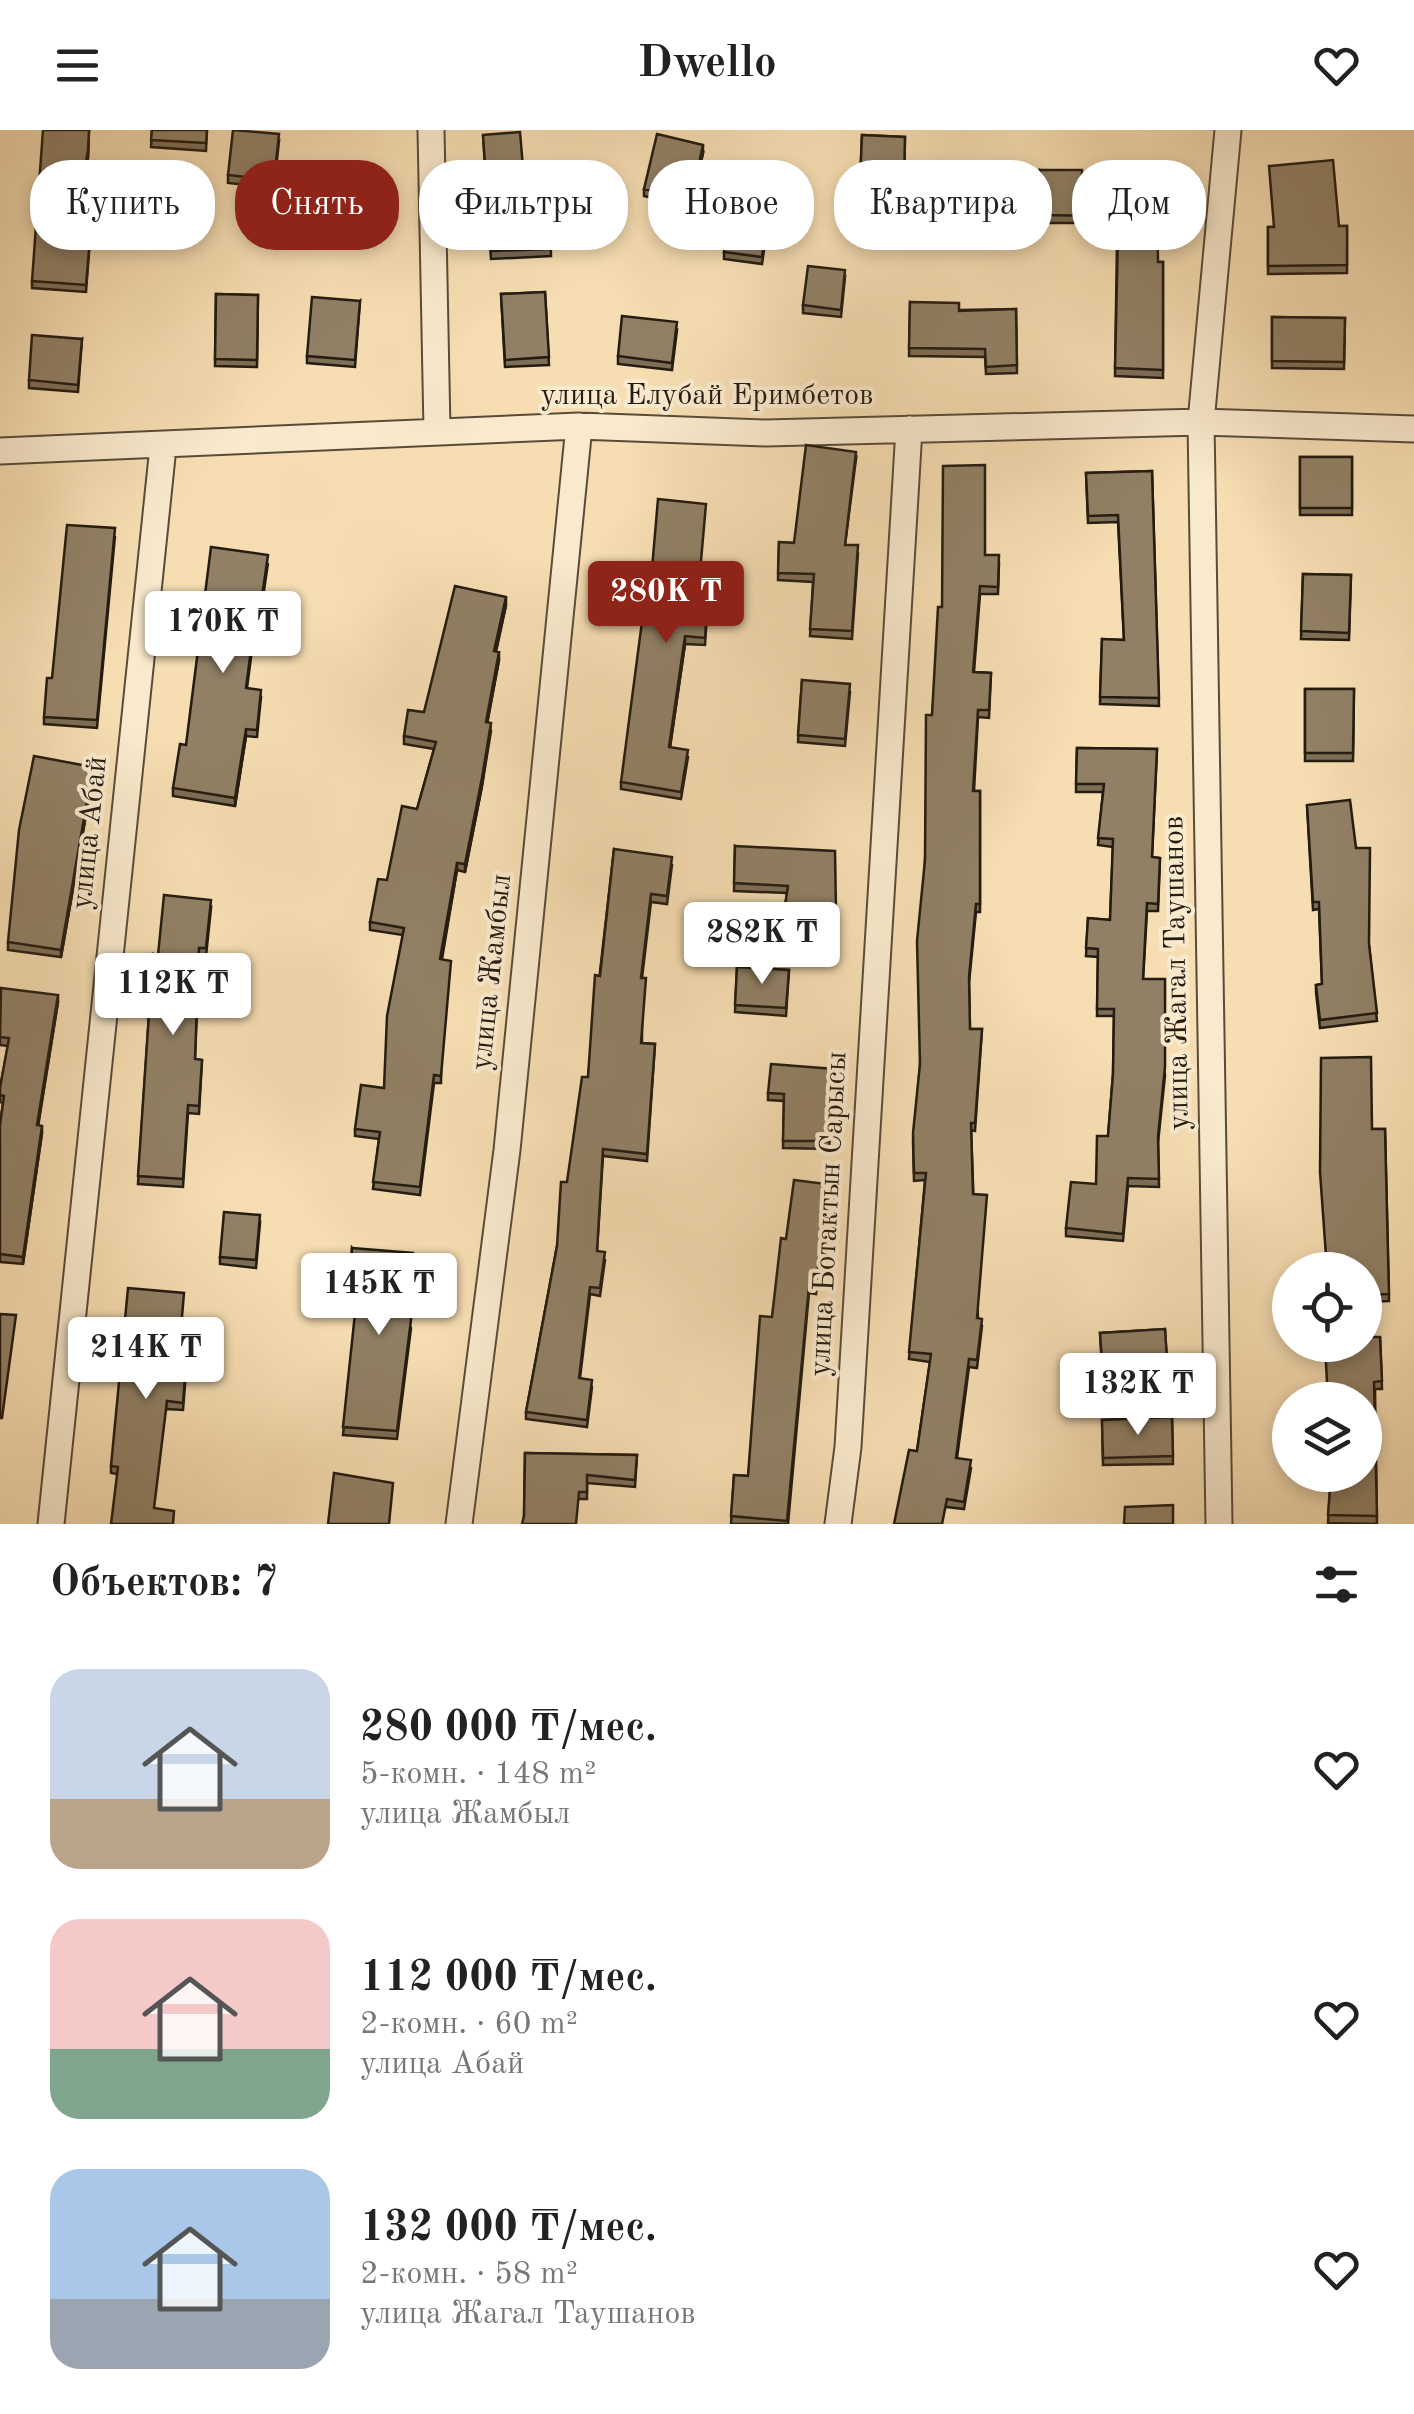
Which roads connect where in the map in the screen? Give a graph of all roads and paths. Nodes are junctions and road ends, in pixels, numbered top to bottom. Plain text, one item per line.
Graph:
1 (431, 130) edge
2 (1228, 130) edge
3 (1201, 422) junction
4 (579, 426) junction
5 (1414, 428) edge
6 (909, 429) junction
7 (437, 430) junction
8 (162, 447) junction
9 (0, 451) edge
10 (50, 1524) edge
11 (459, 1524) edge
12 (838, 1524) edge
13 (1218, 1524) edge

1 - 7 street
2 - 3 street, улица Жагал Таушанов
3 - 5 street, улица Елубай Еримбетов
3 - 6 street, улица Елубай Еримбетов
3 - 13 street, улица Жагал Таушанов
4 - 6 street, улица Елубай Еримбетов
4 - 7 street, улица Елубай Еримбетов
4 - 11 street, улица Жамбыл
6 - 12 street, улица Ботактын Сарысы
7 - 8 street, улица Елубай Еримбетов
8 - 9 street, улица Елубай Еримбетов
8 - 10 street, улица Абай

